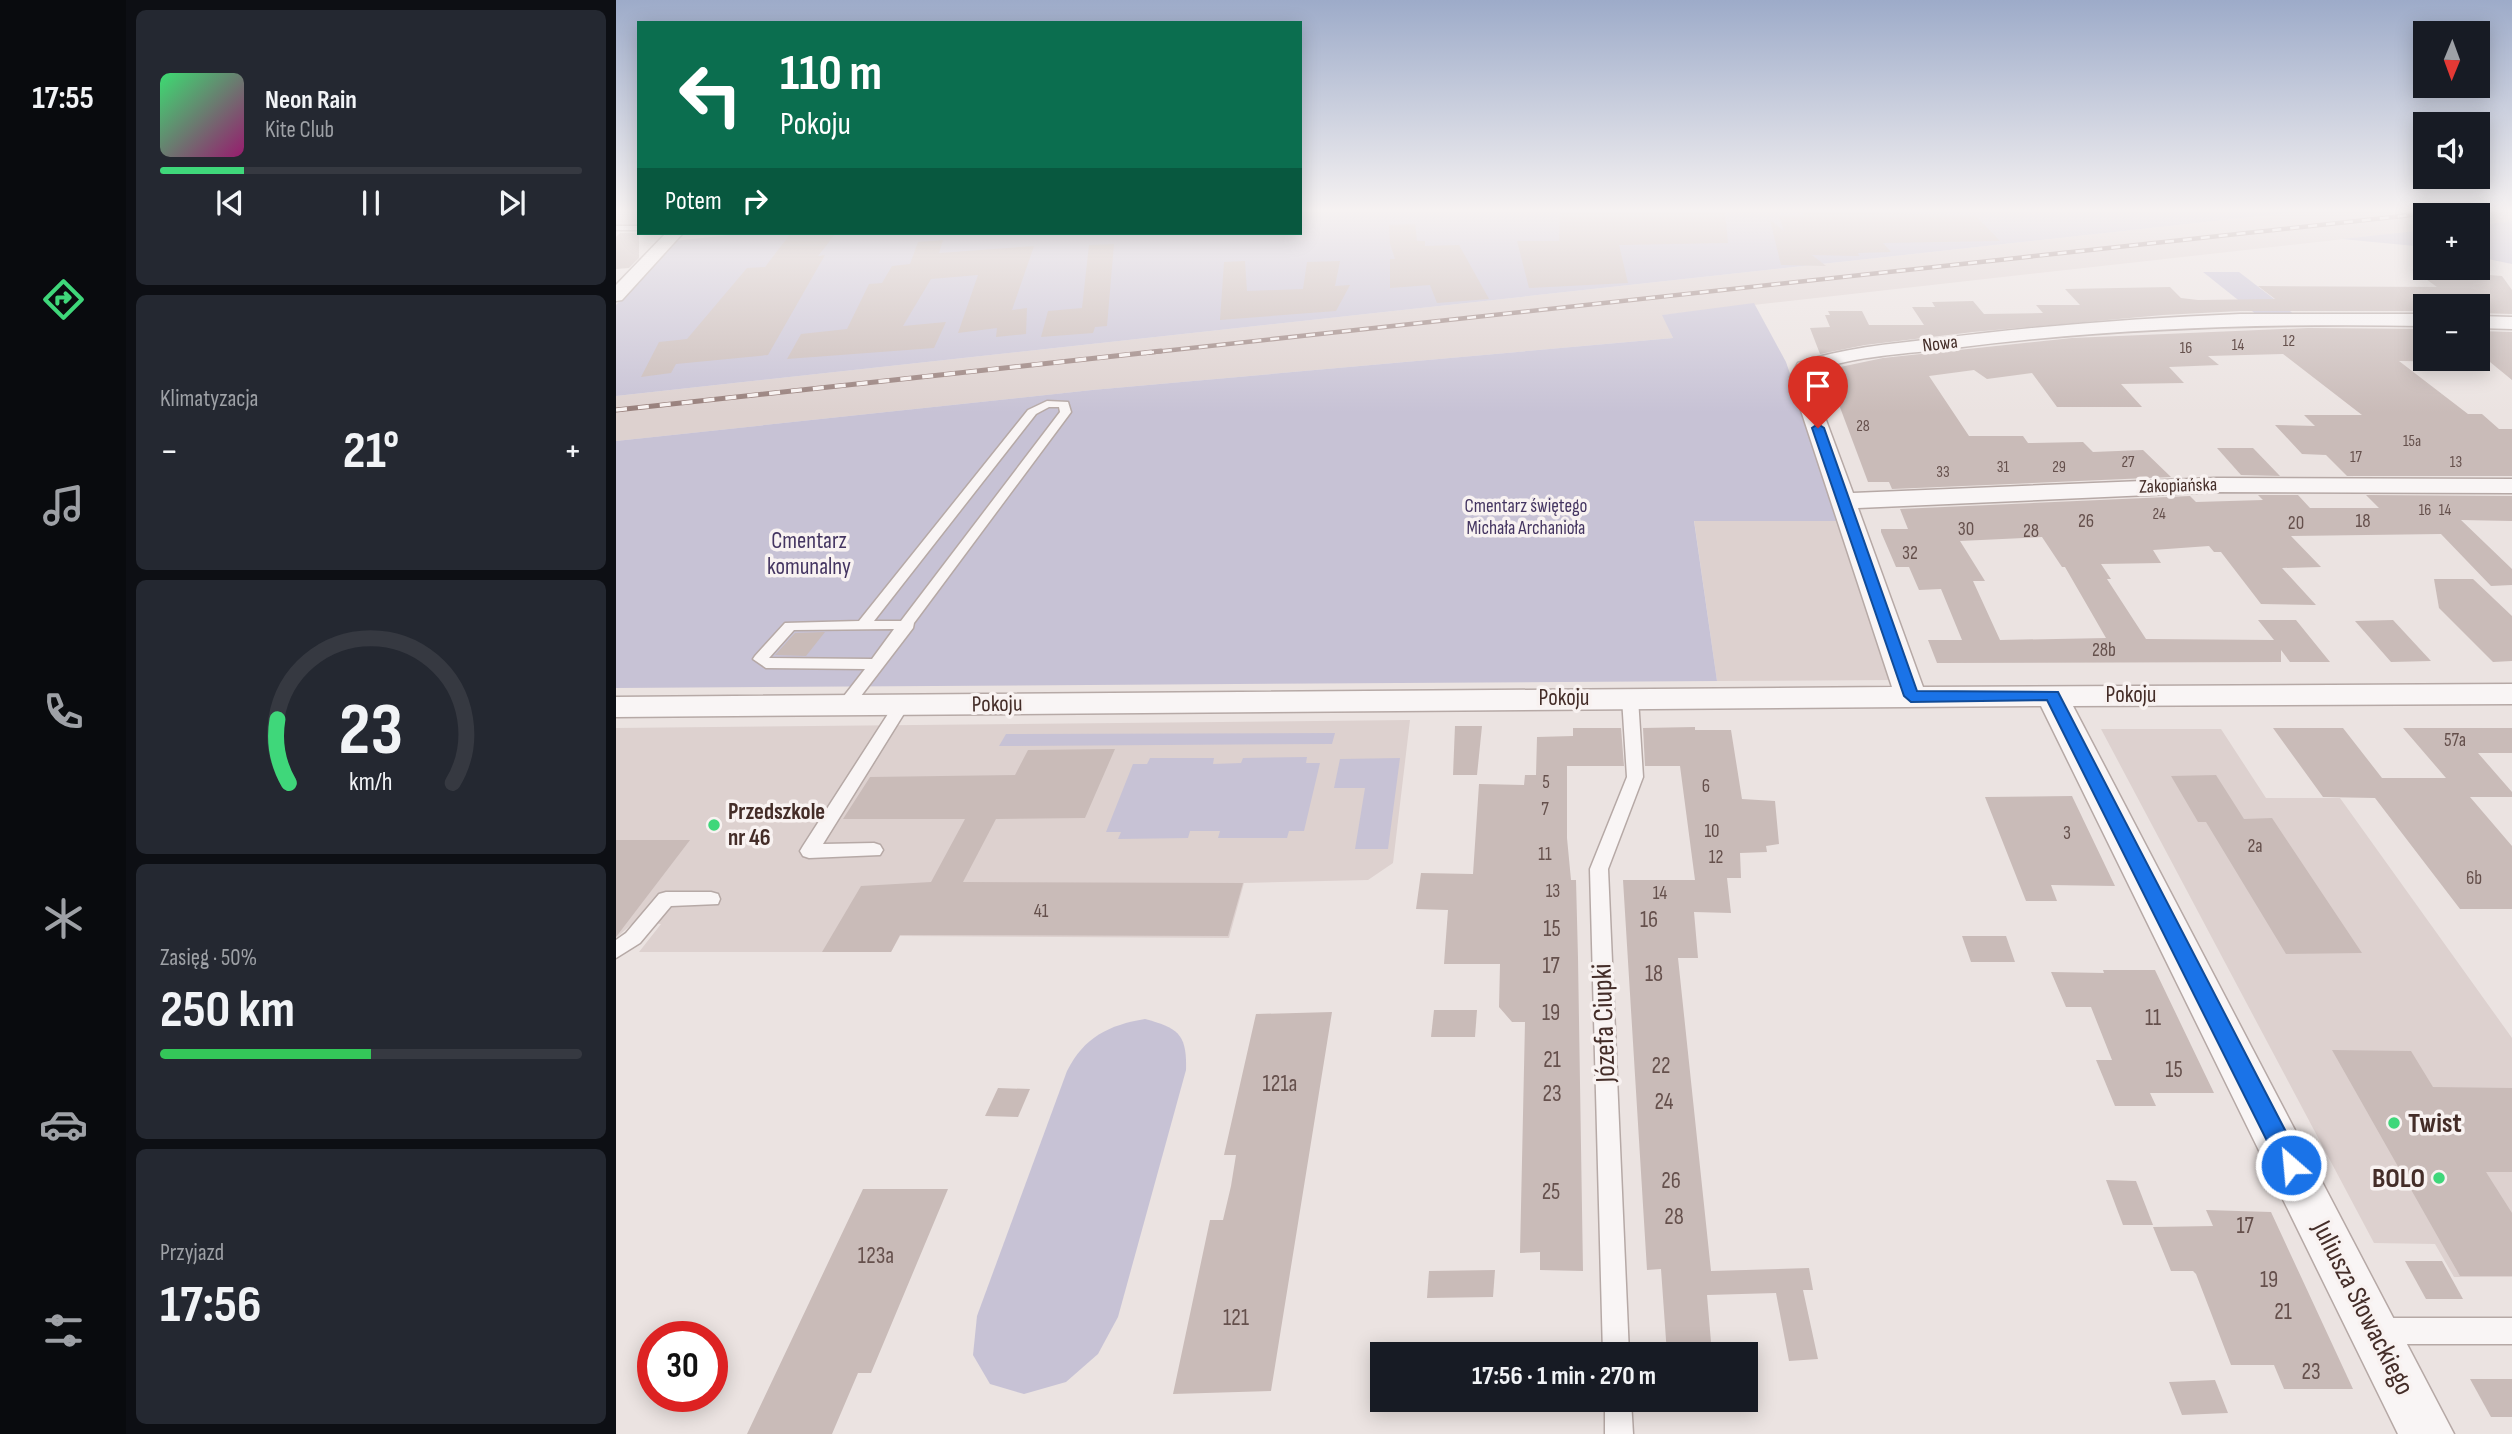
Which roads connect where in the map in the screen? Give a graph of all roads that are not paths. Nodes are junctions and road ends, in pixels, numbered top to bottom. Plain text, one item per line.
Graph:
1 (632, 279) edge
2 (616, 296) edge
3 (2413, 320) edge
4 (2490, 322) edge
5 (2512, 323) edge
6 (2512, 486) edge
7 (1844, 501) junction
8 (863, 625) junction
9 (908, 625) junction
10 (877, 664) junction
11 (2512, 694) edge
12 (2052, 695) junction
13 (1911, 696) junction
14 (1630, 698) junction
15 (902, 704) junction
16 (845, 705) junction
17 (616, 707) edge
18 (873, 850) dead end
19 (711, 899) dead end
20 (616, 950) edge
21 (2375, 1331) junction
22 (2512, 1331) edge
23 (1616, 1342) edge
24 (1618, 1412) edge
25 (1619, 1434) edge
26 (2427, 1434) edge

1 - 2 street
3 - 7 street, Nowa
4 - 5 street
6 - 7 street, Zakopiańska
7 - 13 street, Nowa
8 - 9 lane
8 - 9 lane
8 - 10 lane
9 - 10 lane
10 - 16 lane
11 - 12 street, Pokoju
12 - 13 street, Pokoju
12 - 21 street, Juliusza Słowackiego
13 - 14 street, Pokoju
14 - 15 street, Pokoju
14 - 23 lane, Józefa Ciupki
15 - 16 street, Pokoju
15 - 18 lane
16 - 17 street, Pokoju
19 - 20 lane
21 - 22 lane
21 - 26 street, Juliusza Słowackiego
24 - 25 lane

